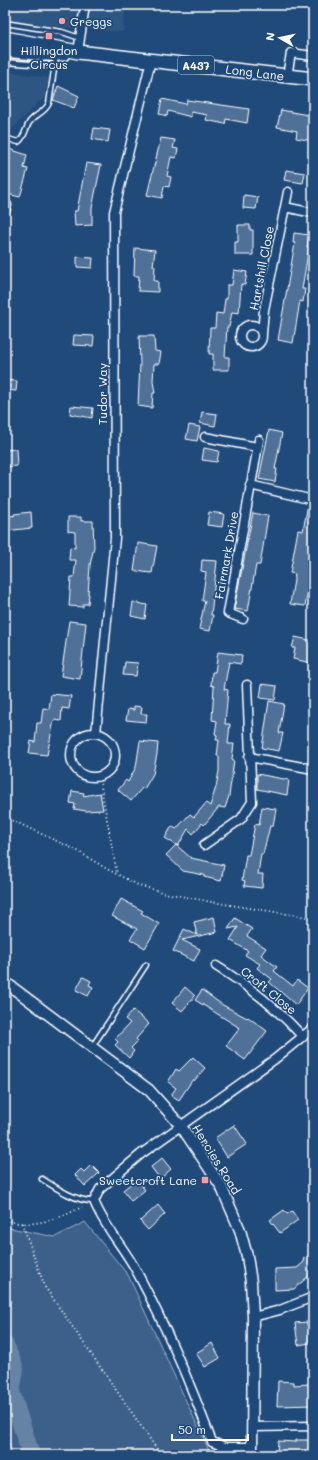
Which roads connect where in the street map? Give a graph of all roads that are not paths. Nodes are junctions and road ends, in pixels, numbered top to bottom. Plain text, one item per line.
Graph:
1 (86, 5) edge
2 (5, 23) edge
3 (5, 38) edge
4 (80, 38) junction
5 (5, 50) edge
6 (78, 52) junction
7 (55, 55) junction
8 (313, 56) edge
9 (151, 60) junction
10 (5, 62) edge
11 (287, 76) junction
12 (313, 79) edge
13 (5, 138) edge
14 (288, 192) dead end
15 (5, 205) edge
16 (284, 207) junction
17 (5, 211) edge
18 (313, 213) edge
19 (262, 334) dead end
20 (205, 437) dead end
21 (250, 485) junction
22 (313, 500) edge
23 (243, 619) dead end
24 (247, 685) dead end
25 (96, 733) junction
26 (249, 757) junction
27 (313, 768) edge
28 (204, 845) dead end
29 (146, 965) dead end
30 (216, 966) dead end
31 (5, 982) edge
32 (313, 1028) edge
33 (303, 1037) junction
34 (92, 1047) junction
35 (181, 1126) junction
36 (42, 1179) dead end
37 (94, 1200) junction
38 (313, 1297) edge
39 (253, 1317) junction
40 (313, 1426) edge
41 (253, 1427) junction
42 (252, 1451) edge

1 - 4 street
2 - 4 lane
3 - 7 main road, Long Lane
4 - 6 street
5 - 7 main road, Long Lane
6 - 7 main road, Long Lane
6 - 9 main road, Long Lane / A437
7 - 10 lane
7 - 13 lane
8 - 11 street
9 - 11 main road, Long Lane / A437
9 - 25 street, Tudor Way
11 - 12 main road, Long Lane / A437
14 - 16 street, Hartshill Close
15 - 17 street
16 - 18 street
16 - 19 street, Hartshill Close
20 - 21 street, Fairmark Drive
21 - 22 street
21 - 23 street, Fairmark Drive
24 - 26 street
25 - 25 street
26 - 27 street
26 - 28 street
29 - 34 lane
30 - 33 street, Croft Close
31 - 34 street, Hercies Road
32 - 33 street
33 - 35 street
34 - 35 street, Hercies Road
35 - 37 street
35 - 39 street, Hercies Road
36 - 37 lane
37 - 42 street
38 - 39 street
39 - 41 street, Hercies Road
40 - 41 street
41 - 42 street, Hercies Road

